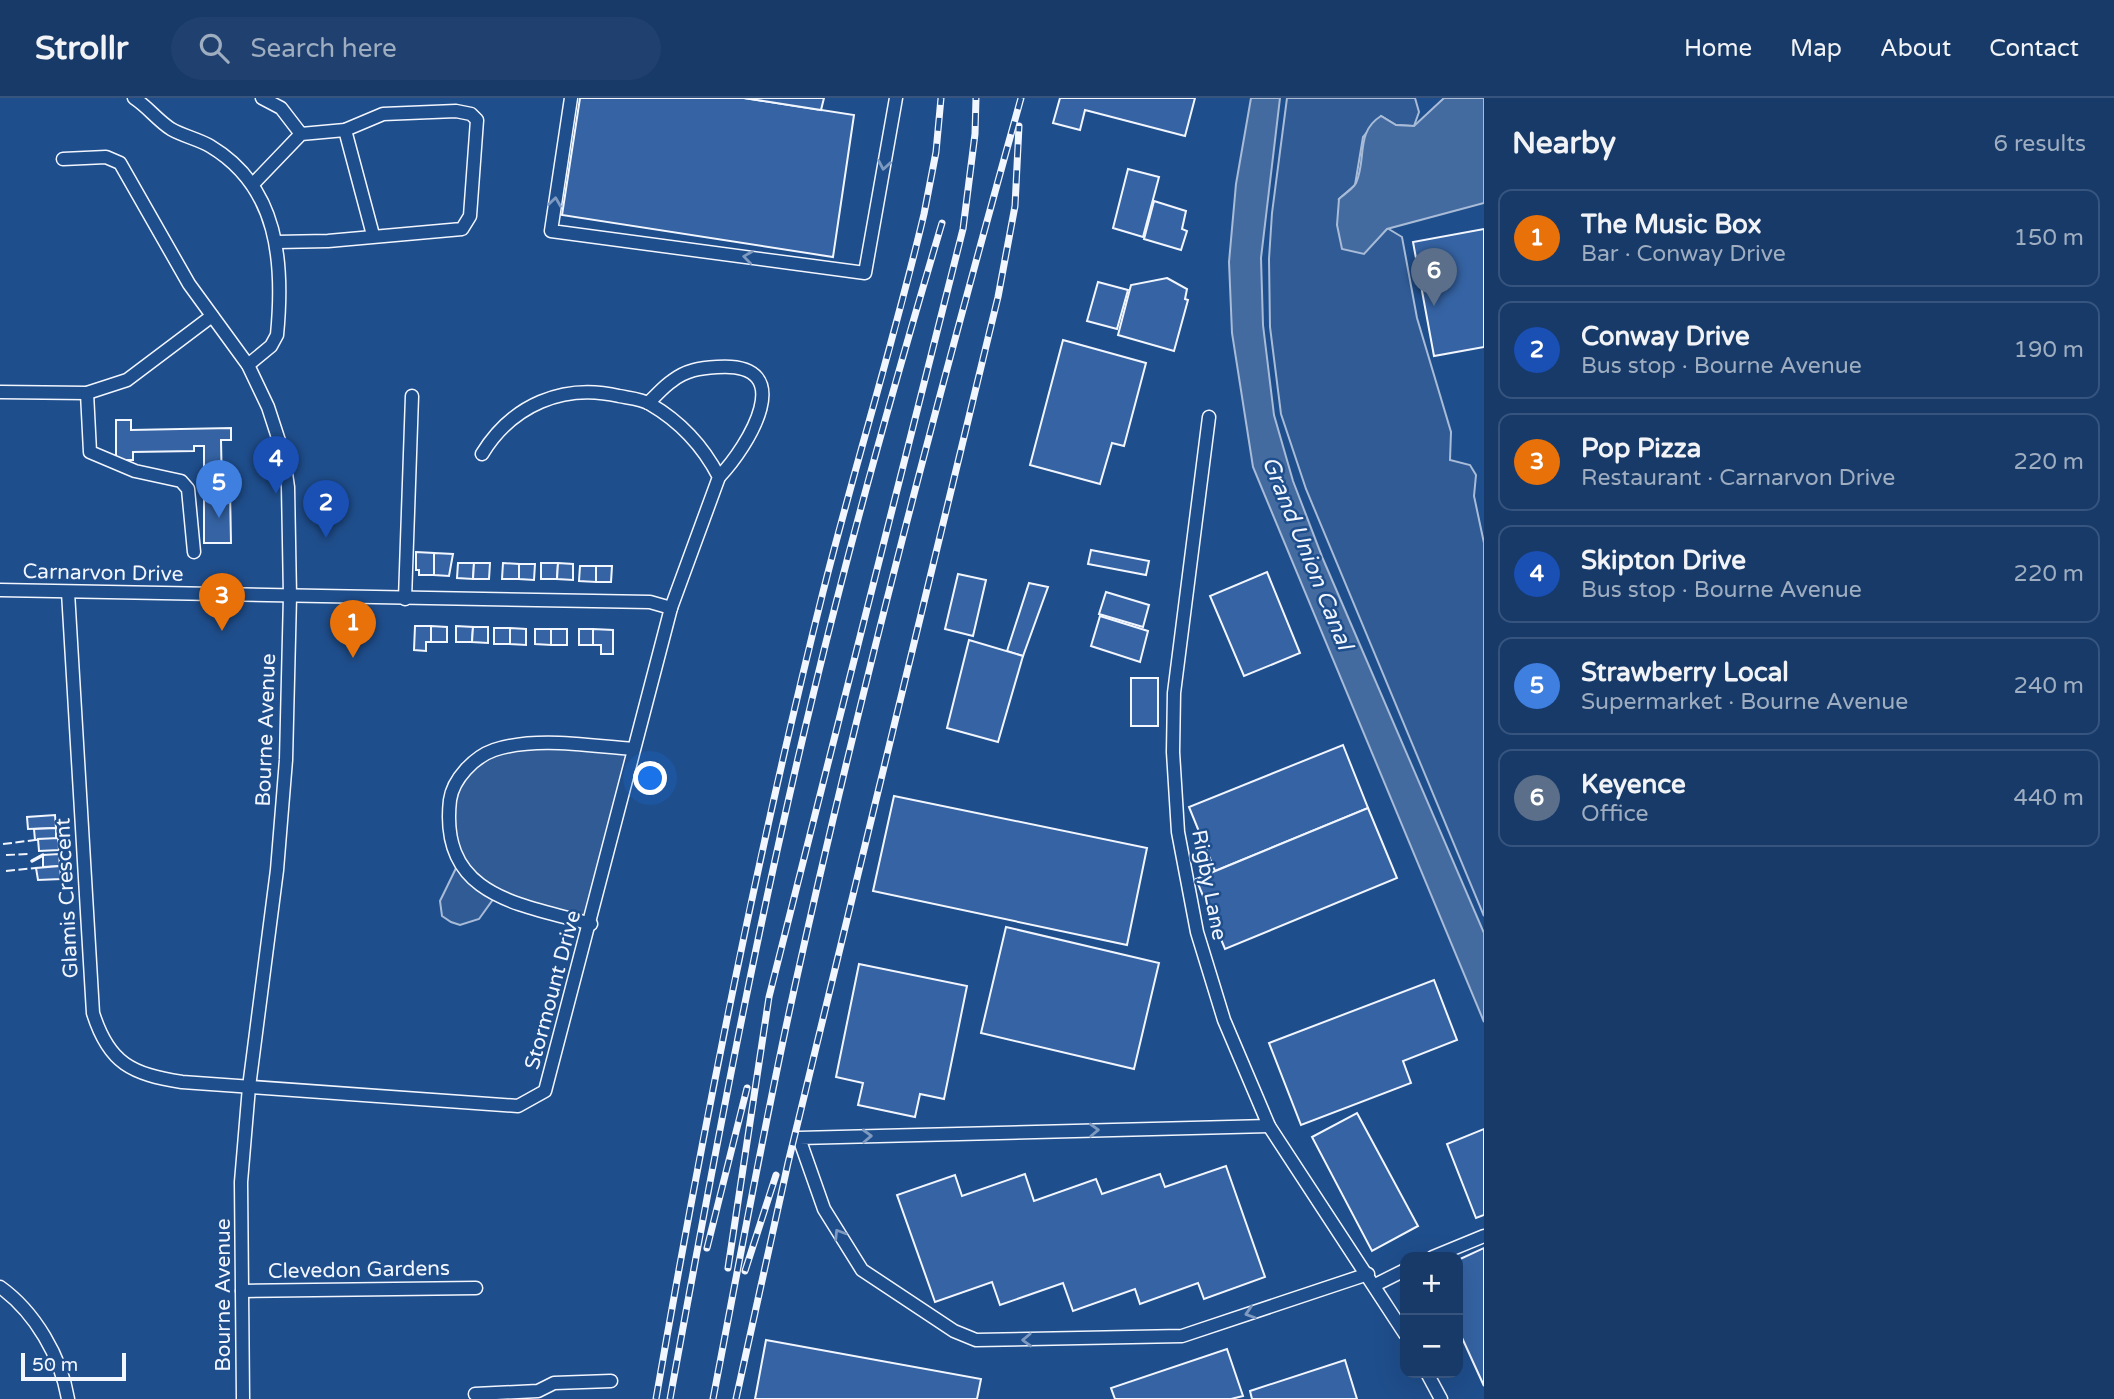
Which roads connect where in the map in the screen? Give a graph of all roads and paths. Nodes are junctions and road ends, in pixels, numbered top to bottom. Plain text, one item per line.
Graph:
1 (134, 98) edge
2 (262, 98) edge
3 (570, 98) edge
4 (896, 98) edge
5 (150, 102) edge
6 (345, 130) junction
7 (301, 134) junction
8 (63, 159) dead end
9 (256, 189) junction
10 (373, 235) junction
11 (276, 242) junction
12 (212, 316) junction
13 (248, 365) junction
14 (0, 392) edge
15 (87, 393) junction
16 (412, 396) dead end
17 (648, 403) junction
18 (1209, 417) dead end
19 (482, 454) dead end
20 (719, 477) junction
21 (194, 552) dead end
22 (0, 590) edge
23 (68, 592) junction
24 (290, 596) junction
25 (405, 599) junction
26 (671, 608) junction
27 (633, 749) junction
28 (591, 924) junction
29 (249, 1087) junction
30 (1269, 1126) junction
31 (1484, 1236) edge
32 (1445, 1252) edge
33 (1400, 1271) edge
34 (1371, 1280) junction
35 (0, 1287) edge
36 (476, 1288) dead end
37 (242, 1291) junction
38 (1400, 1326) edge
39 (1430, 1378) edge
40 (611, 1381) dead end
41 (475, 1394) dead end
42 (538, 1395) edge
43 (68, 1399) edge
44 (243, 1399) edge
45 (1441, 1399) edge

1 - 5 street
2 - 7 street
4 -> 3 street
5 - 9 street
6 - 7 street
6 - 10 street
6 - 10 street
7 - 9 street
8 - 12 street, Bourne Avenue
9 - 11 street
10 - 11 street
11 - 13 street
12 - 13 street, Bourne Avenue
12 - 15 street
13 - 24 street, Bourne Avenue
14 - 15 street
15 - 21 street
16 - 25 street
17 - 19 street
17 - 20 street
17 - 20 street, Stormount Drive
18 - 30 street, Rigby Lane
20 - 26 street, Stormount Drive
22 - 23 street, Carnarvon Drive
23 - 24 street, Carnarvon Drive
23 - 29 street, Glamis Crescent
24 - 25 street, Carnarvon Drive
24 - 29 street, Bourne Avenue
25 - 26 street, Carnarvon Drive
26 - 27 street, Stormount Drive
27 - 28 street, Stormount Drive
27 - 28 street
28 - 29 street, Stormount Drive
29 - 37 street, Bourne Avenue
30 - 34 street, Rigby Lane
34 -> 30 street
31 - 32 street
33 - 34 street
34 - 38 street, Rigby Lane
35 - 43 street
36 - 37 street, Clevedon Gardens
37 - 44 street, Bourne Avenue
39 - 45 street
40 - 42 street
41 - 42 street

